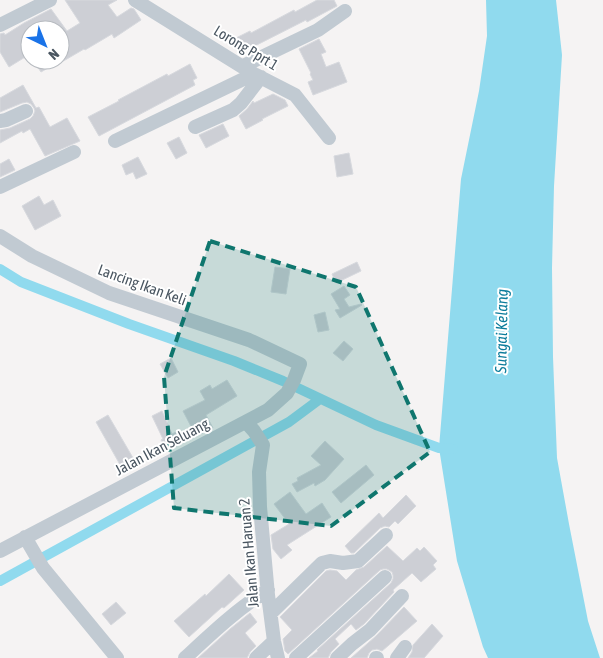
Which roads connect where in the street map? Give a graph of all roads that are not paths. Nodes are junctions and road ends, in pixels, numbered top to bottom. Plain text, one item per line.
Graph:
1 (50, 0) edge
2 (135, 0) edge
3 (345, 11) dead end
4 (0, 25) edge
5 (253, 72) junction
6 (26, 110) dead end
7 (0, 121) edge
8 (195, 127) dead end
9 (329, 138) dead end
10 (115, 141) dead end
11 (74, 152) dead end
12 (0, 187) edge
13 (0, 236) edge
14 (277, 353) joint
15 (250, 427) junction
16 (386, 535) dead end
17 (25, 537) junction
18 (0, 551) edge
19 (385, 577) dead end
20 (268, 590) junction
21 (402, 596) dead end
22 (270, 613) junction
23 (274, 641) junction
24 (117, 658) edge
25 (185, 658) edge
26 (256, 658) edge
27 (278, 658) edge
28 (296, 658) edge
29 (337, 658) edge

1 - 4 street
2 - 5 street, Lorong Pprt 1
3 - 5 street
5 - 8 street
5 - 9 street, Lorong Pprt 1
5 - 10 street
6 - 7 street
11 - 12 street
13 - 14 street, Lancing Ikan Keli
14 - 15 street, Jalan Ikan Seluang
15 - 17 street, Jalan Ikan Seluang
15 - 20 street, Jalan Ikan Haruan 2
16 - 22 street
17 - 18 street, Jalan Ikan Seluang
17 - 24 street
19 - 28 street
20 - 22 street, Jalan Ikan Haruan 2
20 - 25 street
21 - 29 street
22 - 23 street, Jalan Ikan Haruan 2
23 - 26 street
23 - 27 street, Jalan Ikan Haruan 2

